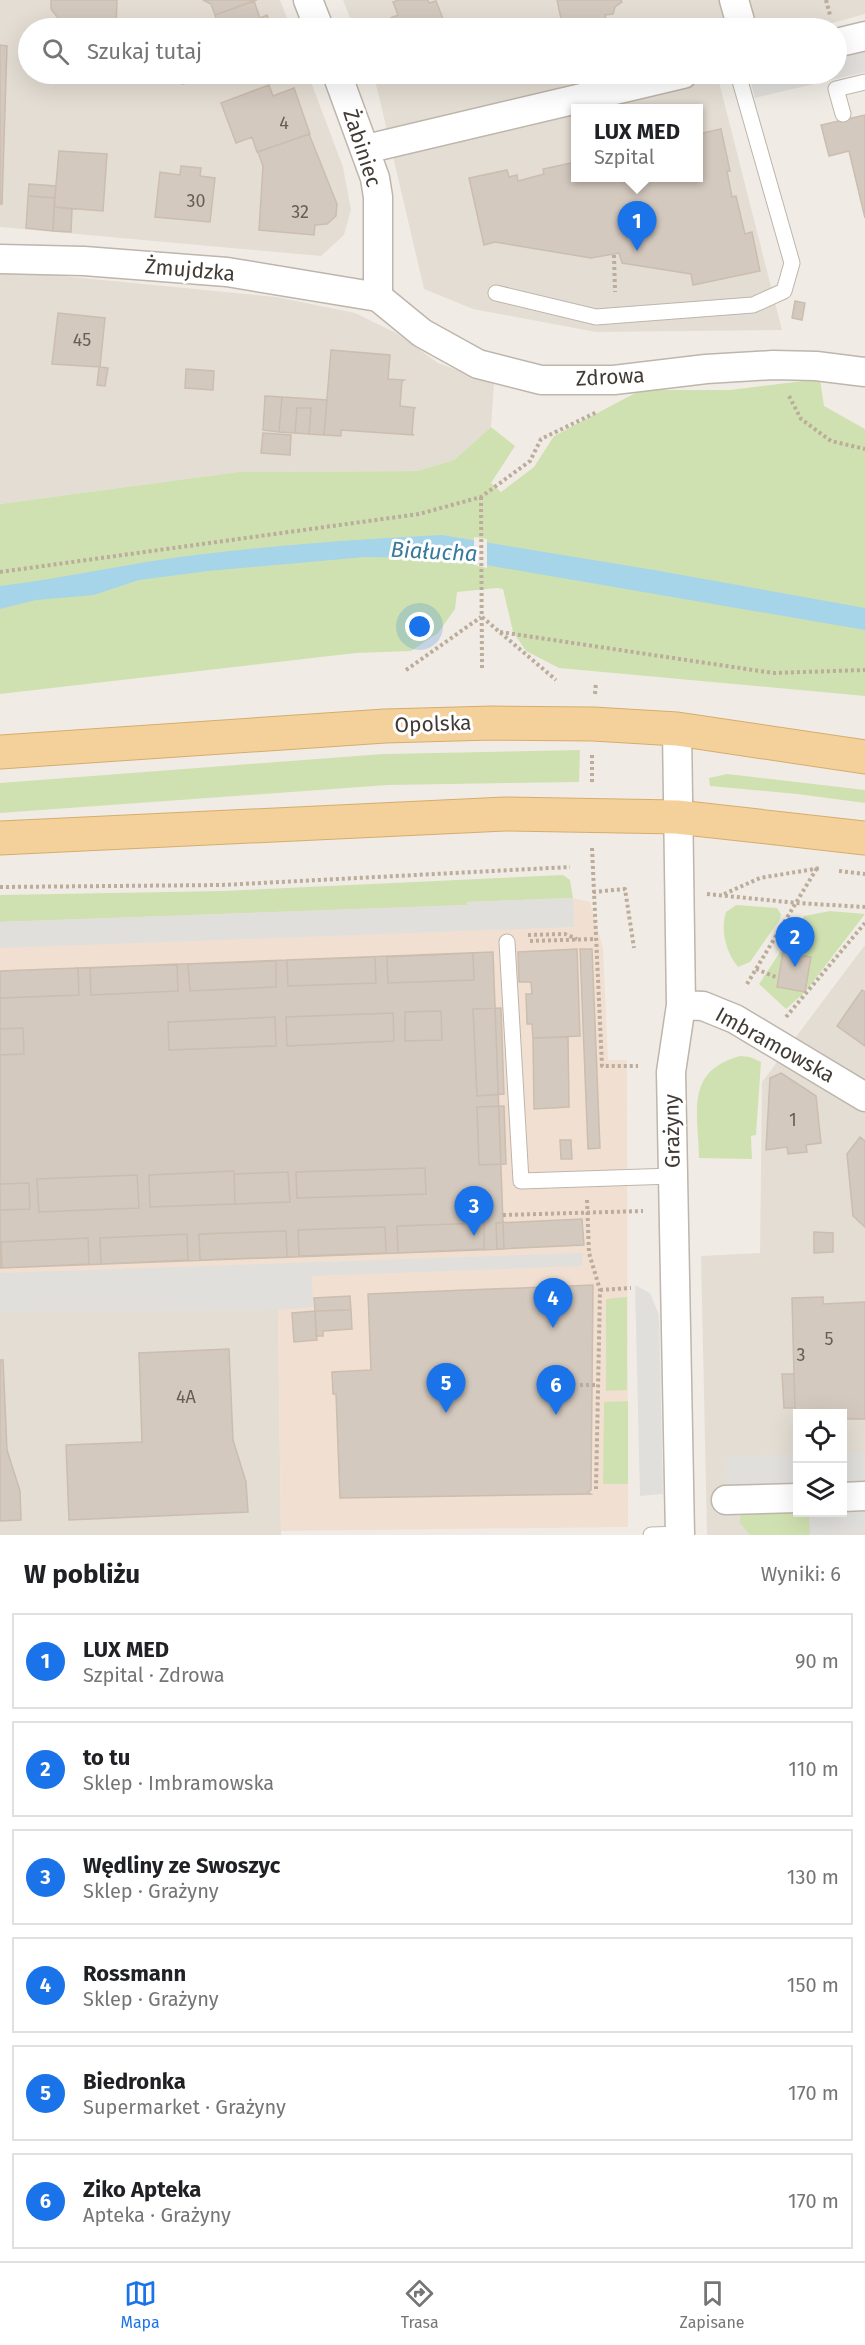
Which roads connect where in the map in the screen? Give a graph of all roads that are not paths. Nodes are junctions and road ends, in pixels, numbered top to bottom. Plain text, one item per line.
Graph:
1 (308, 0) edge
2 (734, 0) edge
3 (315, 18) edge
4 (739, 18) edge
5 (847, 33) edge
6 (865, 36) edge
7 (865, 82) edge
8 (341, 84) edge
9 (641, 84) edge
10 (741, 84) edge
11 (843, 114) dead end
12 (366, 149) junction
13 (0, 259) edge
14 (496, 294) dead end
15 (378, 297) junction
16 (865, 372) edge
17 (677, 729) junction
18 (0, 752) edge
19 (865, 756) edge
20 (677, 817) junction
21 (0, 838) edge
22 (865, 838) edge
23 (507, 942) dead end
24 (681, 1005) junction
25 (865, 1097) edge
26 (673, 1176) junction
27 (865, 1496) edge
28 (847, 1497) edge
29 (793, 1498) edge
30 (726, 1500) dead end
31 (680, 1534) edge
32 (651, 1535) edge

1 - 3 street
2 - 4 street
5 - 6 street
7 - 11 lane
8 - 12 street, Żabiniec
9 - 12 street
10 - 14 lane
12 - 15 street, Żabiniec
13 - 15 street, Żmujdzka
15 - 16 street, Zdrowa
17 - 18 main road, Opolska
17 - 19 main road, Opolska
17 - 20 street, Grażyny
20 - 21 main road
20 - 22 main road
20 - 24 street, Grażyny
23 - 26 lane
24 - 25 street, Imbramowska
24 - 26 street, Grażyny
26 - 31 street, Grażyny
27 - 28 street
29 - 30 street
31 - 32 lane

